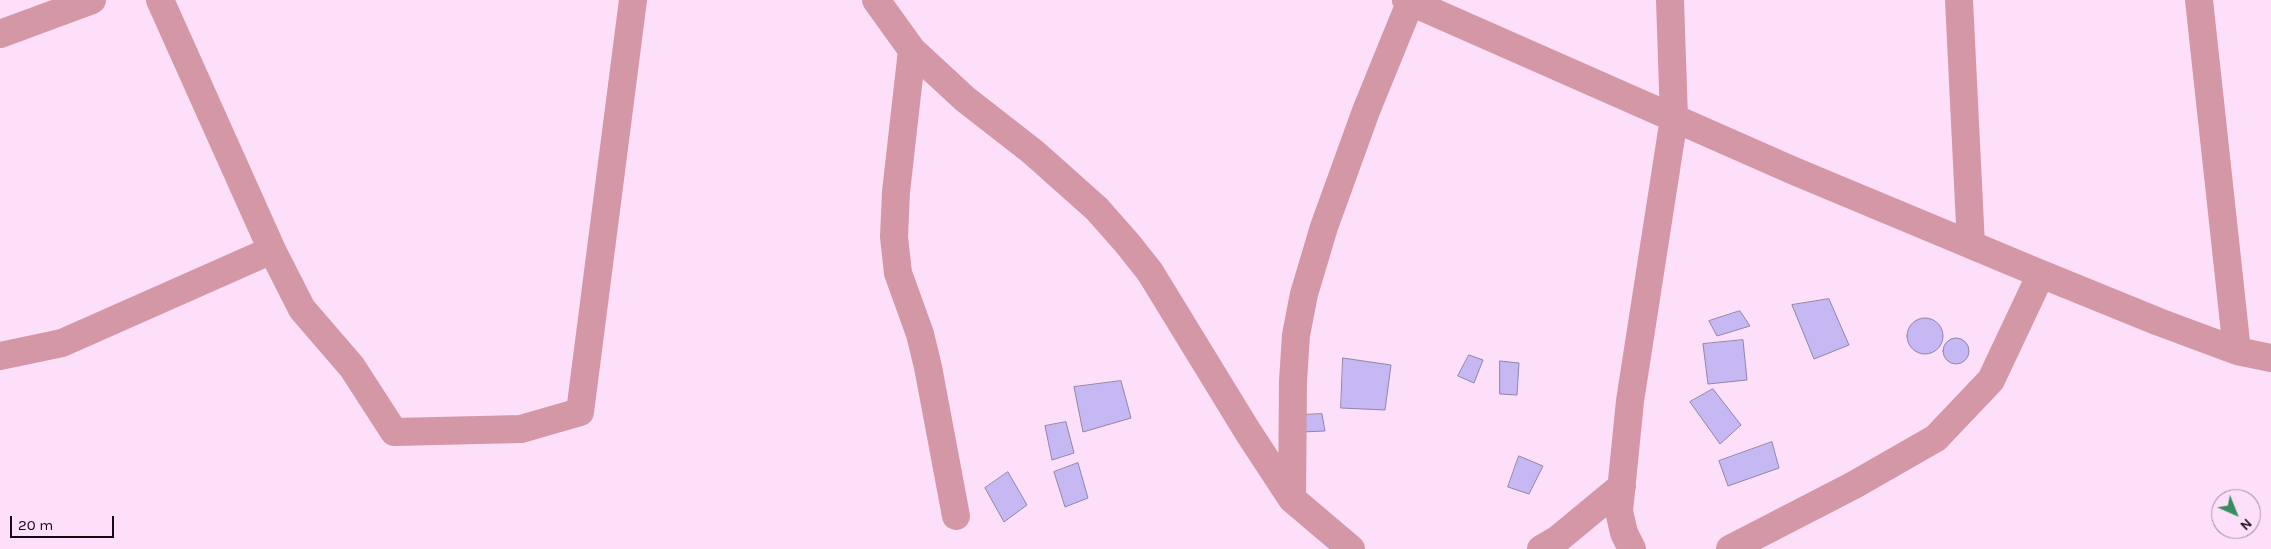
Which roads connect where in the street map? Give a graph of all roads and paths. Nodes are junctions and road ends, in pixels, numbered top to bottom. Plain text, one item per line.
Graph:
1 (92, 0) edge
2 (160, 0) edge
3 (633, 0) edge
4 (876, 0) edge
5 (1670, 0) edge
6 (1959, 0) edge
7 (2199, 0) edge
8 (1408, 1) edge
9 (0, 34) edge
10 (912, 50) junction
11 (1674, 118) junction
12 (1971, 245) junction
13 (272, 250) junction
14 (2040, 274) junction
15 (2237, 350) junction
16 (0, 356) edge
17 (2271, 358) edge
18 (1622, 486) junction
19 (1292, 499) junction
20 (956, 516) dead end
21 (1351, 549) edge
22 (1541, 549) edge
23 (1632, 549) edge
24 (1730, 549) edge

1 - 9 street
2 - 13 street
3 - 13 street
4 - 10 street
5 - 11 street
6 - 12 street
7 - 15 street
8 - 11 street
8 - 19 street
10 - 19 street
10 - 20 street
11 - 12 street
11 - 18 street
12 - 14 street
13 - 16 street
14 - 15 street
14 - 24 street
15 - 17 street
18 - 22 street
18 - 23 street
19 - 21 street

